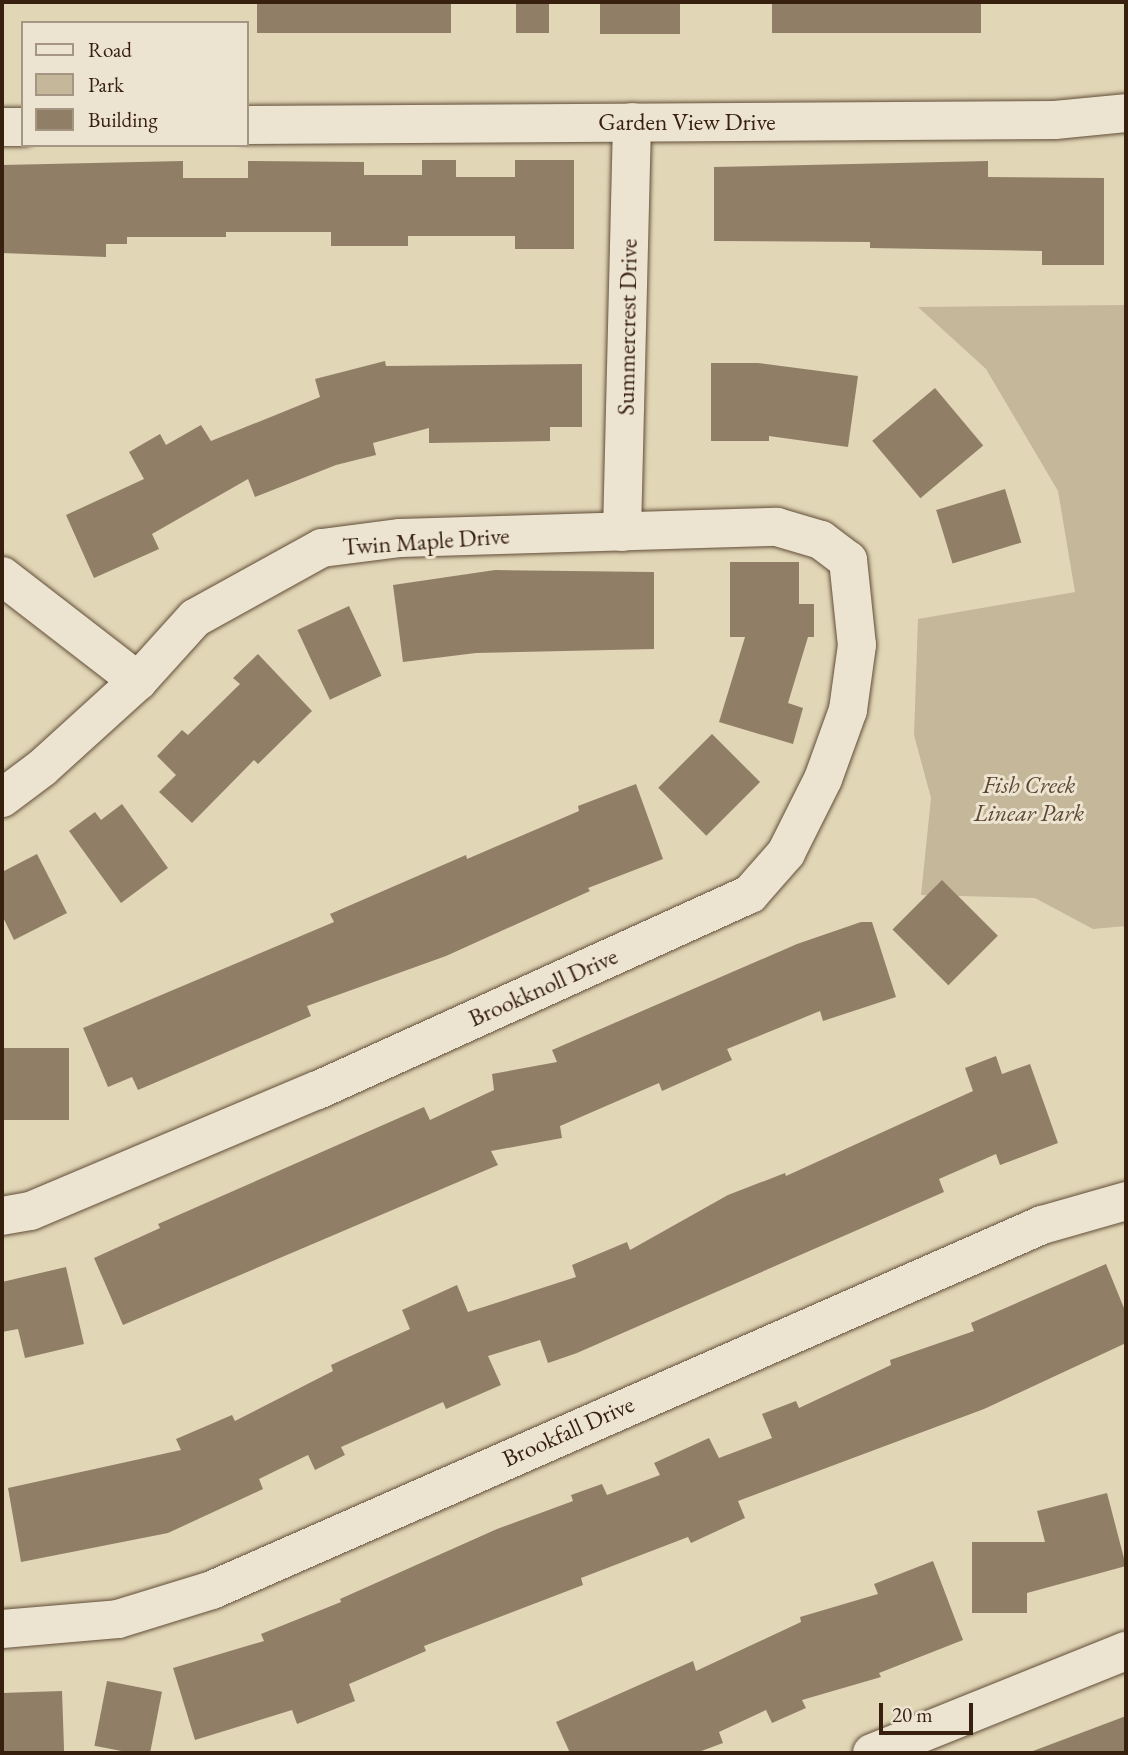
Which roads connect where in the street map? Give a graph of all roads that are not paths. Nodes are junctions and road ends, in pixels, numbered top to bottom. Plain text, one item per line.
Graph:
1 (1126, 113) edge
2 (632, 122) junction
3 (248, 125) edge
4 (2, 127) edge
5 (21, 127) edge
6 (622, 532) junction
7 (848, 560) joint
8 (2, 576) edge
9 (138, 681) junction
10 (2, 798) edge
11 (1126, 1201) edge
12 (2, 1216) edge
13 (2, 1629) edge
14 (1126, 1651) edge
15 (872, 1753) edge

1 - 2 street, Garden View Drive
2 - 3 street, Garden View Drive
2 - 6 street, Summercrest Drive
4 - 5 street
6 - 7 street, Twin Maple Drive
6 - 9 street, Twin Maple Drive
7 - 12 street, Brookknoll Drive
8 - 9 street
9 - 10 street, Twin Maple Drive
11 - 13 street, Brookfall Drive
14 - 15 street

